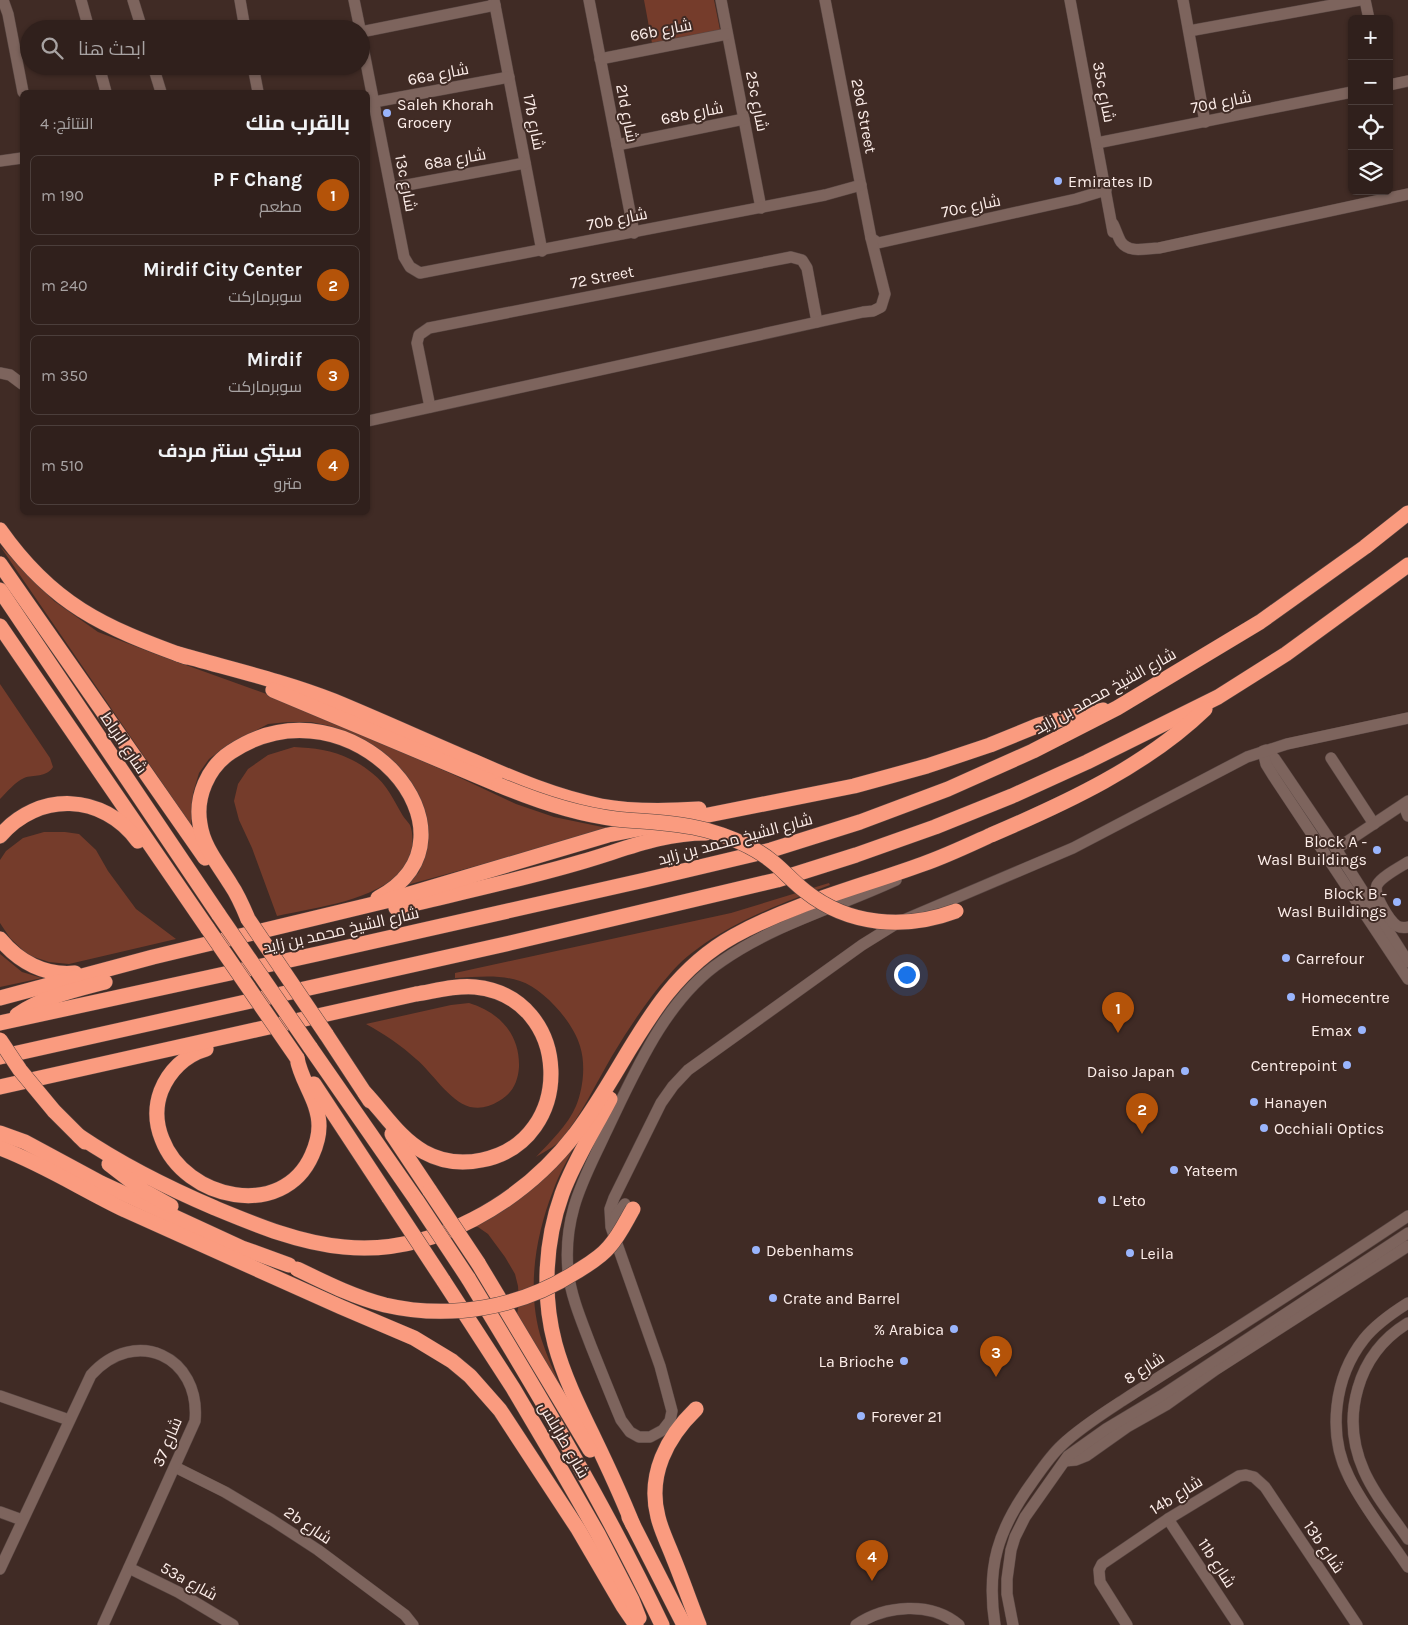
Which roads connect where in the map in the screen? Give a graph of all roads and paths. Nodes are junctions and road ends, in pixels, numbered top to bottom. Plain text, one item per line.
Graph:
1 (3, 0) edge
2 (8, 0) edge
3 (81, 0) edge
4 (133, 0) edge
5 (240, 0) edge
6 (354, 0) edge
7 (589, 0) edge
8 (721, 0) edge
9 (825, 0) edge
10 (1070, 0) edge
11 (1183, 0) edge
12 (1360, 0) edge
13 (1365, 0) edge
14 (494, 3) edge
15 (8, 14) junction
16 (1368, 15) edge
17 (87, 20) edge
18 (139, 20) edge
19 (244, 20) edge
20 (358, 20) edge
21 (370, 28) edge
22 (1189, 31) junction
23 (728, 34) junction
24 (600, 59) junction
25 (20, 72) edge
26 (21, 75) edge
27 (101, 75) edge
28 (156, 75) edge
29 (255, 75) edge
30 (369, 75) edge
31 (509, 77) junction
32 (1408, 81) edge
33 (1393, 84) edge
34 (24, 90) edge
35 (105, 90) edge
36 (160, 90) edge
37 (258, 90) edge
38 (1348, 93) edge
39 (374, 102) junction
40 (744, 119) junction
41 (1205, 122) junction
42 (1097, 143) junction
43 (617, 145) junction
44 (20, 155) edge
45 (20, 158) edge
46 (2, 161) edge
47 (525, 163) junction
48 (391, 188) junction
49 (861, 188) junction
50 (1107, 192) junction
51 (1408, 194) edge
52 (761, 208) junction
53 (634, 232) junction
54 (872, 239) junction
55 (542, 251) junction
56 (416, 272) joint
57 (817, 322) junction
58 (0, 373) edge
59 (20, 382) edge
60 (430, 407) junction
61 (370, 421) edge
62 (1408, 513) edge
63 (0, 530) edge
64 (0, 564) edge
65 (1408, 565) edge
66 (0, 590) edge
67 (0, 626) edge
68 (178, 654) junction
69 (1218, 697) junction
70 (1117, 708) junction
71 (1408, 718) edge
72 (1264, 750) junction
73 (1331, 758) dead end
74 (1408, 801) edge
75 (753, 807) junction
76 (1408, 816) edge
77 (1374, 824) junction
78 (720, 834) junction
79 (0, 836) edge
80 (1320, 846) junction
81 (1336, 849) junction
82 (1408, 862) edge
83 (924, 864) junction
84 (171, 873) junction
85 (1369, 902) junction
86 (350, 910) junction
87 (956, 911) dead end
88 (248, 919) junction
89 (1408, 927) edge
90 (0, 939) edge
91 (1388, 949) junction
92 (153, 957) junction
93 (1408, 962) edge
94 (1408, 968) edge
95 (1408, 979) edge
96 (0, 998) edge
97 (5, 1021) edge
98 (234, 1036) junction
99 (638, 1037) junction
100 (0, 1040) edge
101 (310, 1048) joint
102 (0, 1057) edge
103 (297, 1058) junction
104 (0, 1086) edge
105 (365, 1093) junction
106 (0, 1133) edge
107 (79, 1136) junction
108 (0, 1148) edge
109 (631, 1207) joint
110 (1408, 1216) edge
111 (1386, 1231) junction
112 (1408, 1233) edge
113 (1408, 1246) edge
114 (1364, 1262) junction
115 (293, 1267) junction
116 (1408, 1303) edge
117 (1406, 1324) edge
118 (649, 1332) junction
119 (0, 1396) edge
120 (696, 1409) dead end
121 (69, 1420) junction
122 (1064, 1461) junction
123 (175, 1467) junction
124 (1265, 1487) joint
125 (0, 1512) edge
126 (1168, 1519) junction
127 (22, 1520) junction
128 (633, 1525) junction
129 (1408, 1539) edge
130 (1408, 1567) edge
131 (129, 1568) junction
132 (0, 1569) edge
133 (1012, 1620) edge
134 (995, 1622) edge
135 (103, 1625) edge
136 (233, 1625) edge
137 (413, 1625) edge
138 (636, 1625) edge
139 (641, 1625) edge
140 (662, 1625) edge
141 (684, 1625) edge
142 (699, 1625) edge
143 (856, 1625) edge
144 (959, 1625) edge
145 (1127, 1625) edge
146 (1238, 1625) edge
147 (1357, 1625) edge

1 - 15 street
2 - 15 street
3 - 17 street
4 - 18 street
5 - 19 street
6 - 20 street
7 - 24 street, 21d شارع
8 - 23 street, 25c شارع
9 - 49 street, 29d Street
10 - 42 street, 35c شارع
11 - 22 street
12 - 22 street
13 - 16 street
14 - 21 street
14 - 31 street, 17b شارع
15 - 25 street
22 - 41 street
23 - 24 street, 66b شارع
23 - 40 street, 25c شارع
24 - 43 street, 21d شارع
26 - 34 street
27 - 35 street
28 - 36 street
29 - 37 street
30 - 39 street, 13c شارع
31 - 39 street, 66a شارع
31 - 47 street, 17b شارع
32 - 33 street
38 - 41 street, 70d شارع
39 - 48 street, 13c شارع
40 - 43 street, 68b شارع
40 - 52 street, 25c شارع
41 - 42 street, 70d شارع
42 - 50 street, 35c شارع
43 - 53 street, 21d شارع
44 - 46 street
45 - 46 street
47 - 48 street, 68a شارع
47 - 55 street, 17b شارع
48 - 56 street, 13c شارع
49 - 52 street, 70b شارع
49 - 54 street, 29d Street
50 - 51 street, 35c شارع
50 - 54 street, 70c شارع
52 - 53 street, 70b شارع
53 - 55 street, 70b شارع
54 - 57 street, 29d Street
55 - 56 street, 70b شارع
57 - 60 street
57 - 60 street, 72 Street
58 - 59 street
60 - 61 street
62 - 70 highway, شارع الشيخ محمد بن زايد
63 - 68 highway
64 - 88 highway
65 - 69 highway
66 - 101 highway, شارع الرباط, bridge
67 - 84 highway
68 - 75 highway
68 - 78 highway, bridge
69 - 83 highway
69 - 102 highway
70 - 75 highway
70 - 97 highway, شارع الشيخ محمد بن زايد
71 - 72 street
72 - 80 street
72 - 81 street
72 - 118 street
73 - 77 street
74 - 76 street
74 - 77 street
75 - 86 highway
77 - 81 street
78 - 87 highway, bridge
78 - 97 highway, bridge
79 - 84 highway
80 - 85 street
80 - 91 street
81 - 85 street
82 - 89 street
83 - 99 highway
83 - 118 street
84 - 103 highway, شارع طرابلس, bridge
85 - 93 street
86 - 88 highway
86 - 92 highway
88 - 105 highway, bridge
90 - 92 highway
91 - 94 street
91 - 95 street
92 - 96 highway
98 - 103 highway
98 - 104 highway
98 - 105 highway
99 - 107 highway
99 - 128 highway
100 - 107 highway, bridge
101 - 140 highway, شارع طرابلس, bridge
103 - 139 highway, شارع طرابلس, bridge
105 - 128 highway, bridge
106 - 115 highway
107 - 115 highway
108 - 138 highway
109 - 115 highway, bridge
109 - 118 street
110 - 111 street, شارع 8
111 - 114 street
111 - 134 street, شارع 8
112 - 114 street, شارع 8
113 - 122 street
114 - 122 street, شارع 8
116 - 130 street
117 - 129 street
119 - 121 street
120 - 142 highway
121 - 123 street, شارع 37
121 - 127 street, شارع 37
122 - 133 street, شارع 8
123 - 131 street, شارع 37
123 - 137 street, 2b شارع
124 - 126 street, 14b شارع
124 - 147 street, 13b شارع
125 - 127 street
126 - 145 street, 14b شارع
126 - 146 street, 11b شارع
127 - 132 street, شارع 37
128 - 141 highway
131 - 135 street, شارع 37
131 - 136 street, 53a شارع
143 - 144 street

